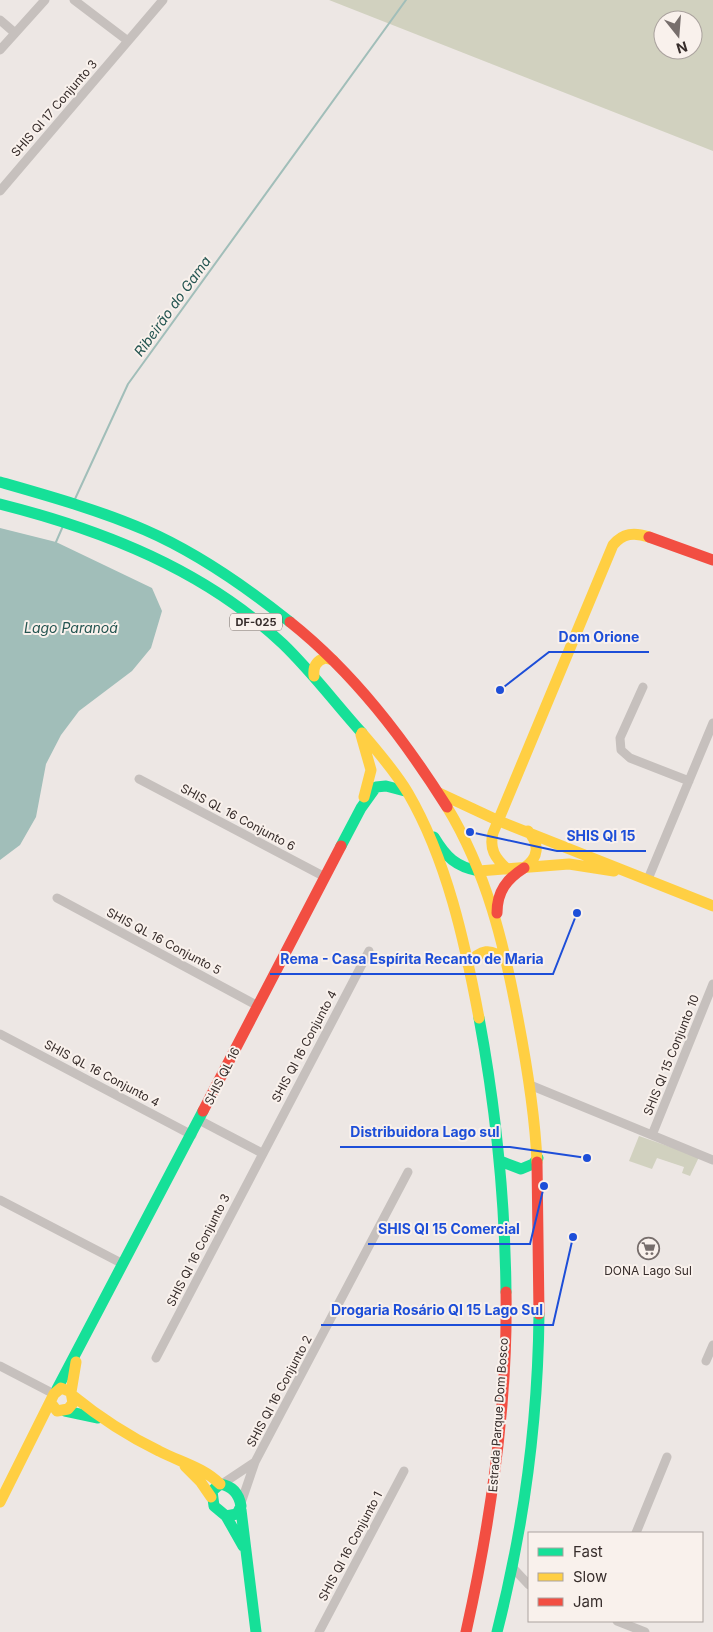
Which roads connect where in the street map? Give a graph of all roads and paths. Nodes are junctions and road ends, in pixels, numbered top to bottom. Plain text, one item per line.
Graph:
1 (45, 0) edge
2 (74, 0) edge
3 (164, 0) edge
4 (0, 20) edge
5 (15, 33) junction
6 (128, 41) junction
7 (0, 50) edge
8 (0, 191) edge
9 (0, 482) edge
10 (0, 504) edge
11 (713, 560) edge
12 (333, 660) junction
13 (314, 676) junction
14 (643, 687) dead end
15 (713, 723) edge
16 (359, 729) junction
17 (139, 779) dead end
18 (689, 781) junction
19 (405, 791) junction
20 (439, 793) junction
21 (414, 804) junction
22 (361, 808) junction
23 (499, 821) junction
24 (528, 831) junction
25 (524, 868) junction
26 (507, 869) junction
27 (479, 871) junction
28 (325, 877) junction
29 (644, 877) junction
30 (57, 898) dead end
31 (713, 906) edge
32 (498, 927) junction
33 (368, 951) dead end
34 (506, 961) junction
35 (468, 965) junction
36 (713, 984) edge
37 (258, 1006) junction
38 (0, 1034) edge
39 (530, 1085) junction
40 (550, 1093) junction
41 (532, 1104) junction
42 (199, 1120) junction
43 (192, 1135) junction
44 (652, 1136) junction
45 (262, 1153) junction
46 (538, 1158) junction
47 (713, 1160) edge
48 (500, 1161) junction
49 (408, 1172) dead end
50 (0, 1200) edge
51 (123, 1264) junction
52 (82, 1344) junction
53 (713, 1345) edge
54 (156, 1358) dead end
55 (706, 1361) dead end
56 (0, 1366) edge
57 (72, 1394) junction
58 (57, 1402) junction
59 (100, 1419) junction
60 (666, 1457) dead end
61 (180, 1462) junction
62 (255, 1462) junction
63 (404, 1471) dead end
64 (221, 1484) junction
65 (211, 1497) junction
66 (0, 1502) edge
67 (241, 1506) junction
68 (226, 1516) junction
69 (636, 1532) edge
70 (247, 1555) junction
71 (513, 1568) junction
72 (528, 1583) edge
73 (528, 1584) edge
74 (508, 1592) junction
75 (620, 1622) edge
76 (256, 1632) edge
77 (319, 1632) edge
78 (466, 1632) edge
79 (496, 1632) edge
80 (645, 1632) edge

1 - 5 street
2 - 6 street
3 - 6 street, SHIS QI 17 Conjunto 3
4 - 5 street
5 - 7 street
6 - 8 street, SHIS QI 17 Conjunto 3
9 - 12 main road, DF-025
10 - 13 main road, Estrada Parque Dom Bosco / DF-025
11 - 23 main road
12 - 13 main road
12 - 20 main road, DF-025
13 - 16 main road, Estrada Parque Dom Bosco / DF-025
14 - 18 street
15 - 18 street
16 - 19 main road, Estrada Parque Dom Bosco / DF-025
16 - 22 main road, SHIS QL 16
17 - 28 street, SHIS QL 16 Conjunto 6
18 - 29 street
19 - 21 main road, Estrada Parque Dom Bosco / DF-025
19 - 22 main road, SHIS QL 16
20 - 23 main road
20 - 27 main road, DF-025
21 - 27 main road
21 - 35 main road, Estrada Parque Dom Bosco / DF-025
22 - 28 main road, SHIS QL 16
23 - 24 main road
23 - 26 main road
24 - 25 main road
24 - 29 main road
25 - 26 main road
25 - 29 main road
25 - 32 main road
26 - 27 main road
27 - 32 main road, DF-025
28 - 37 main road, SHIS QL 16
29 - 31 main road
30 - 37 street, SHIS QL 16 Conjunto 5
32 - 34 main road, DF-025
33 - 45 street, SHIS QI 16 Conjunto 4
34 - 35 main road
34 - 39 main road, DF-025
35 - 48 main road, Estrada Parque Dom Bosco / DF-025
36 - 44 street, SHIS QI 15 Conjunto 10
37 - 42 main road, SHIS QL 16
38 - 43 street, SHIS QL 16 Conjunto 4
39 - 40 street
39 - 41 main road, DF-025
40 - 41 street
40 - 44 street
41 - 46 main road, DF-025
42 - 43 main road, SHIS QL 16
42 - 45 street
43 - 51 main road, SHIS QL 16
44 - 47 street
45 - 54 street, SHIS QI 16 Conjunto 3
46 - 48 main road
46 - 71 main road, DF-025
48 - 78 main road, Estrada Parque Dom Bosco / DF-025
49 - 62 street, SHIS QI 16 Conjunto 2
50 - 51 street
51 - 52 main road, SHIS QL 16
52 - 57 main road, SHIS QL 16
52 - 58 main road, SHIS QL 16
53 - 55 street
56 - 58 street
57 - 58 main road
57 - 58 main road, SHIS QL 16
57 - 59 main road
58 - 59 main road
58 - 66 main road, SHIS QL 16
59 - 61 main road
60 - 69 street
61 - 64 main road
61 - 65 main road
62 - 64 street, SHIS QI 16 Conjunto 2
62 - 67 street, SHIS QI 16 Conjunto 2
63 - 77 street, SHIS QI 16 Conjunto 1
64 - 65 main road
64 - 67 main road
65 - 68 main road
67 - 68 main road
67 - 70 main road
68 - 70 main road
70 - 76 main road
71 - 72 street
71 - 74 main road, DF-025
73 - 74 street
74 - 79 main road, DF-025
75 - 80 street

